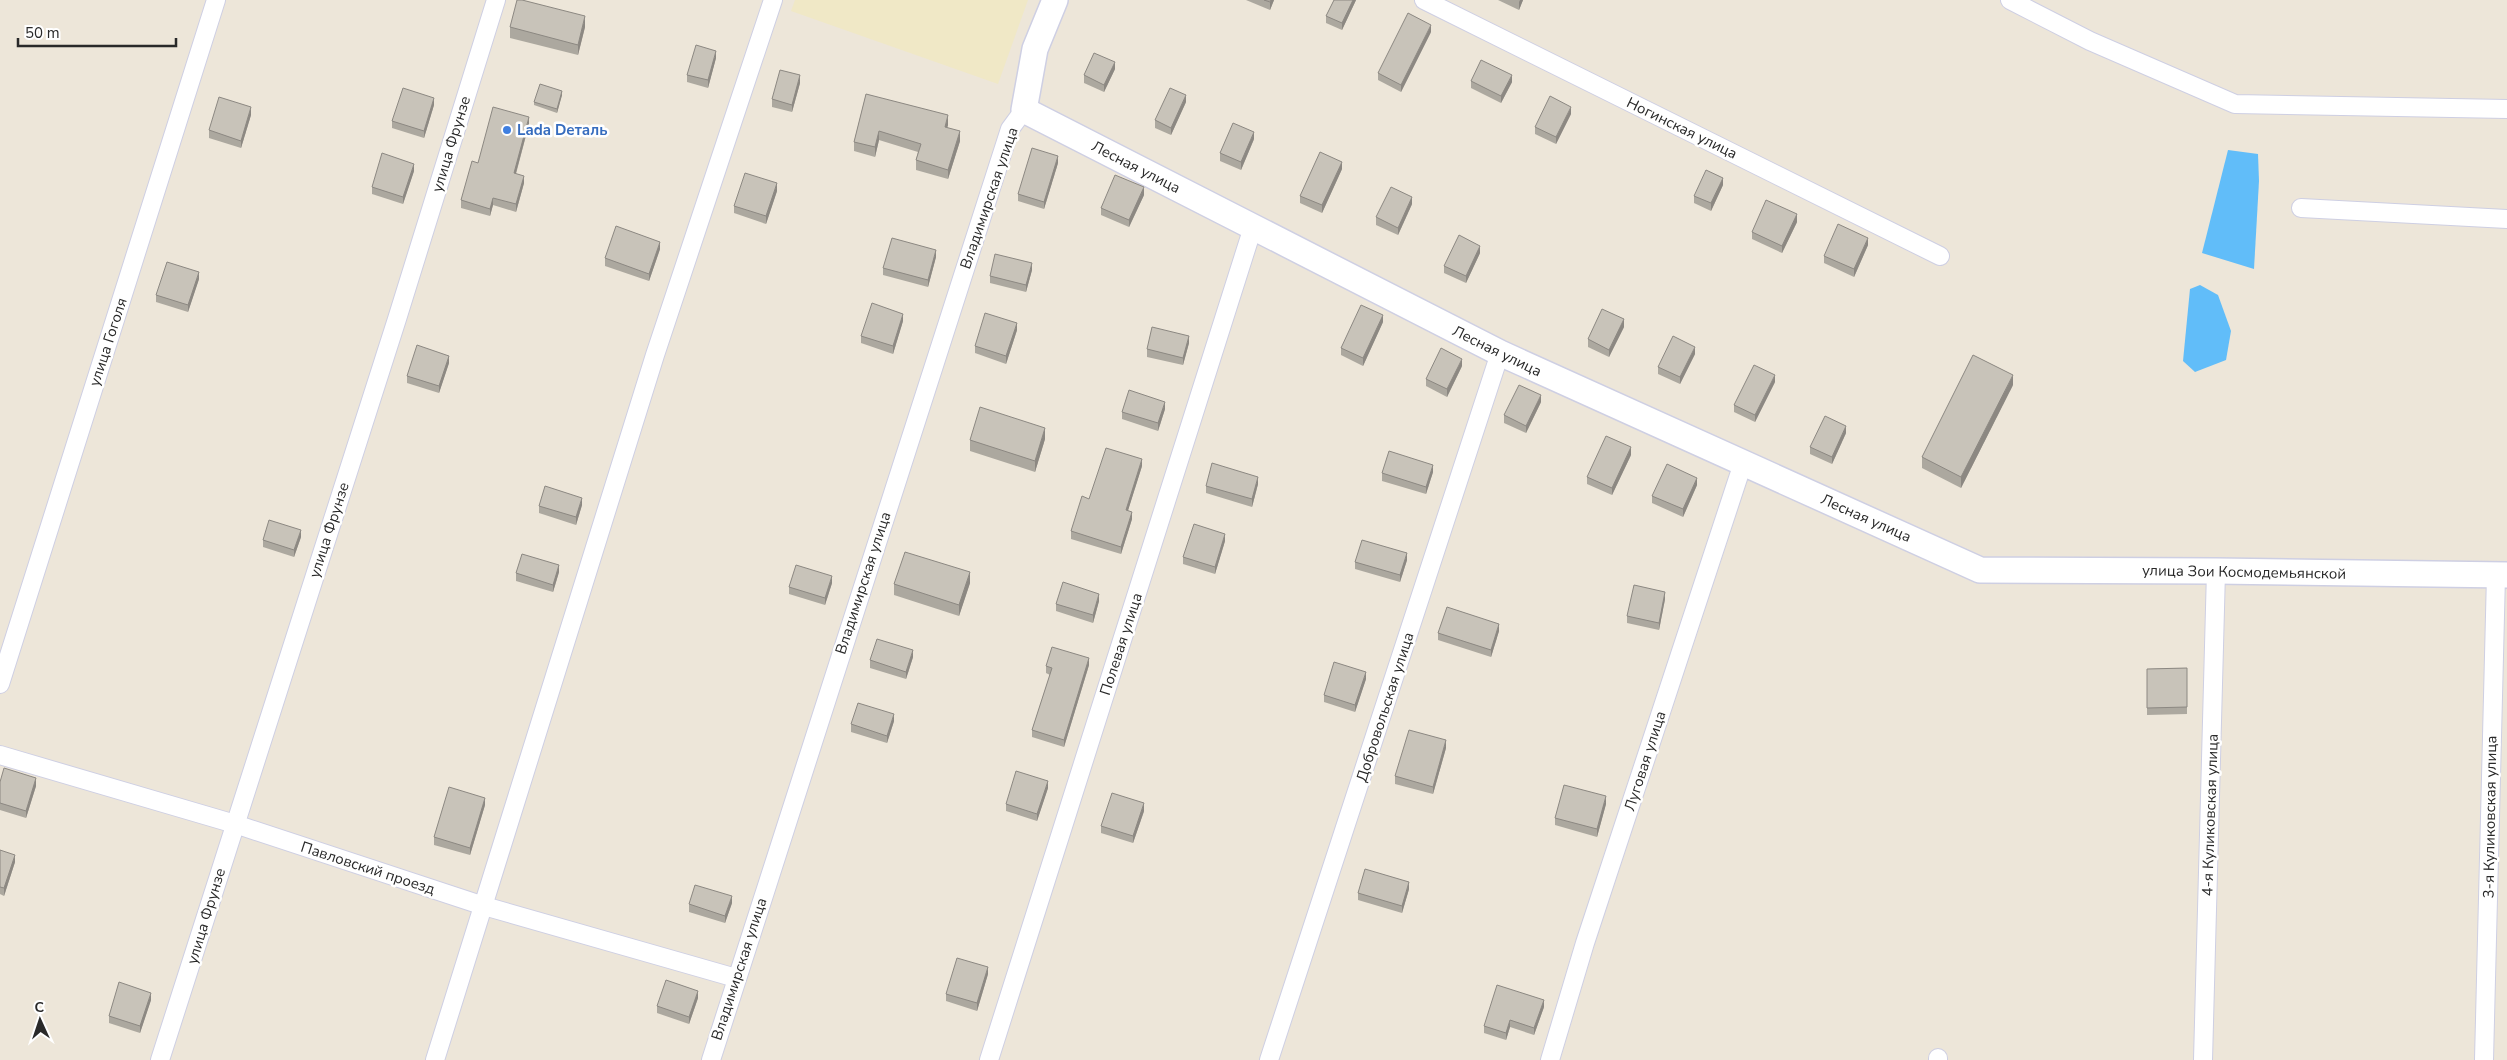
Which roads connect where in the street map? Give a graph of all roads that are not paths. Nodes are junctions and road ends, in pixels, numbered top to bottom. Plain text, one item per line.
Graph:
1 (216, 0) edge
2 (496, 0) edge
3 (773, 0) edge
4 (1054, 0) edge
5 (1424, 0) edge
6 (2010, 0) edge
7 (2507, 109) edge
8 (1024, 110) junction
9 (2301, 208) dead end
10 (2507, 219) edge
11 (1253, 227) junction
12 (1940, 256) dead end
13 (1500, 354) junction
14 (1743, 463) junction
15 (1980, 570) joint
16 (2216, 571) junction
17 (2502, 575) edge
18 (0, 684) edge
19 (0, 755) edge
20 (235, 824) junction
21 (484, 906) junction
22 (736, 978) junction
23 (160, 1060) edge
24 (435, 1060) edge
25 (711, 1060) edge
26 (988, 1060) edge
27 (1269, 1060) edge
28 (1550, 1060) edge
29 (2203, 1060) edge
30 (2484, 1060) edge

1 - 18 street, улица Гоголя
2 - 20 street, улица Фрунзе
3 - 21 street
4 - 8 street
5 - 12 street, Ногинская улица
6 - 7 street
8 - 11 street, Лесная улица
8 - 22 street, Владимирская улица
9 - 10 street
11 - 13 street, Лесная улица
11 - 26 street, Полевая улица
13 - 14 street, Лесная улица
13 - 27 street, Добровольская улица
14 - 15 street, Лесная улица
14 - 28 street, Луговая улица
15 - 16 street, улица Зои Космодемьянской
16 - 17 street, улица Зои Космодемьянской
16 - 29 street, 4-я Куликовская улица
17 - 30 street, 3-я Куликовская улица
19 - 20 street, Павловский проезд
20 - 21 street, Павловский проезд
20 - 23 street, улица Фрунзе
21 - 22 street, Павловский проезд
21 - 24 street
22 - 25 street, Владимирская улица

